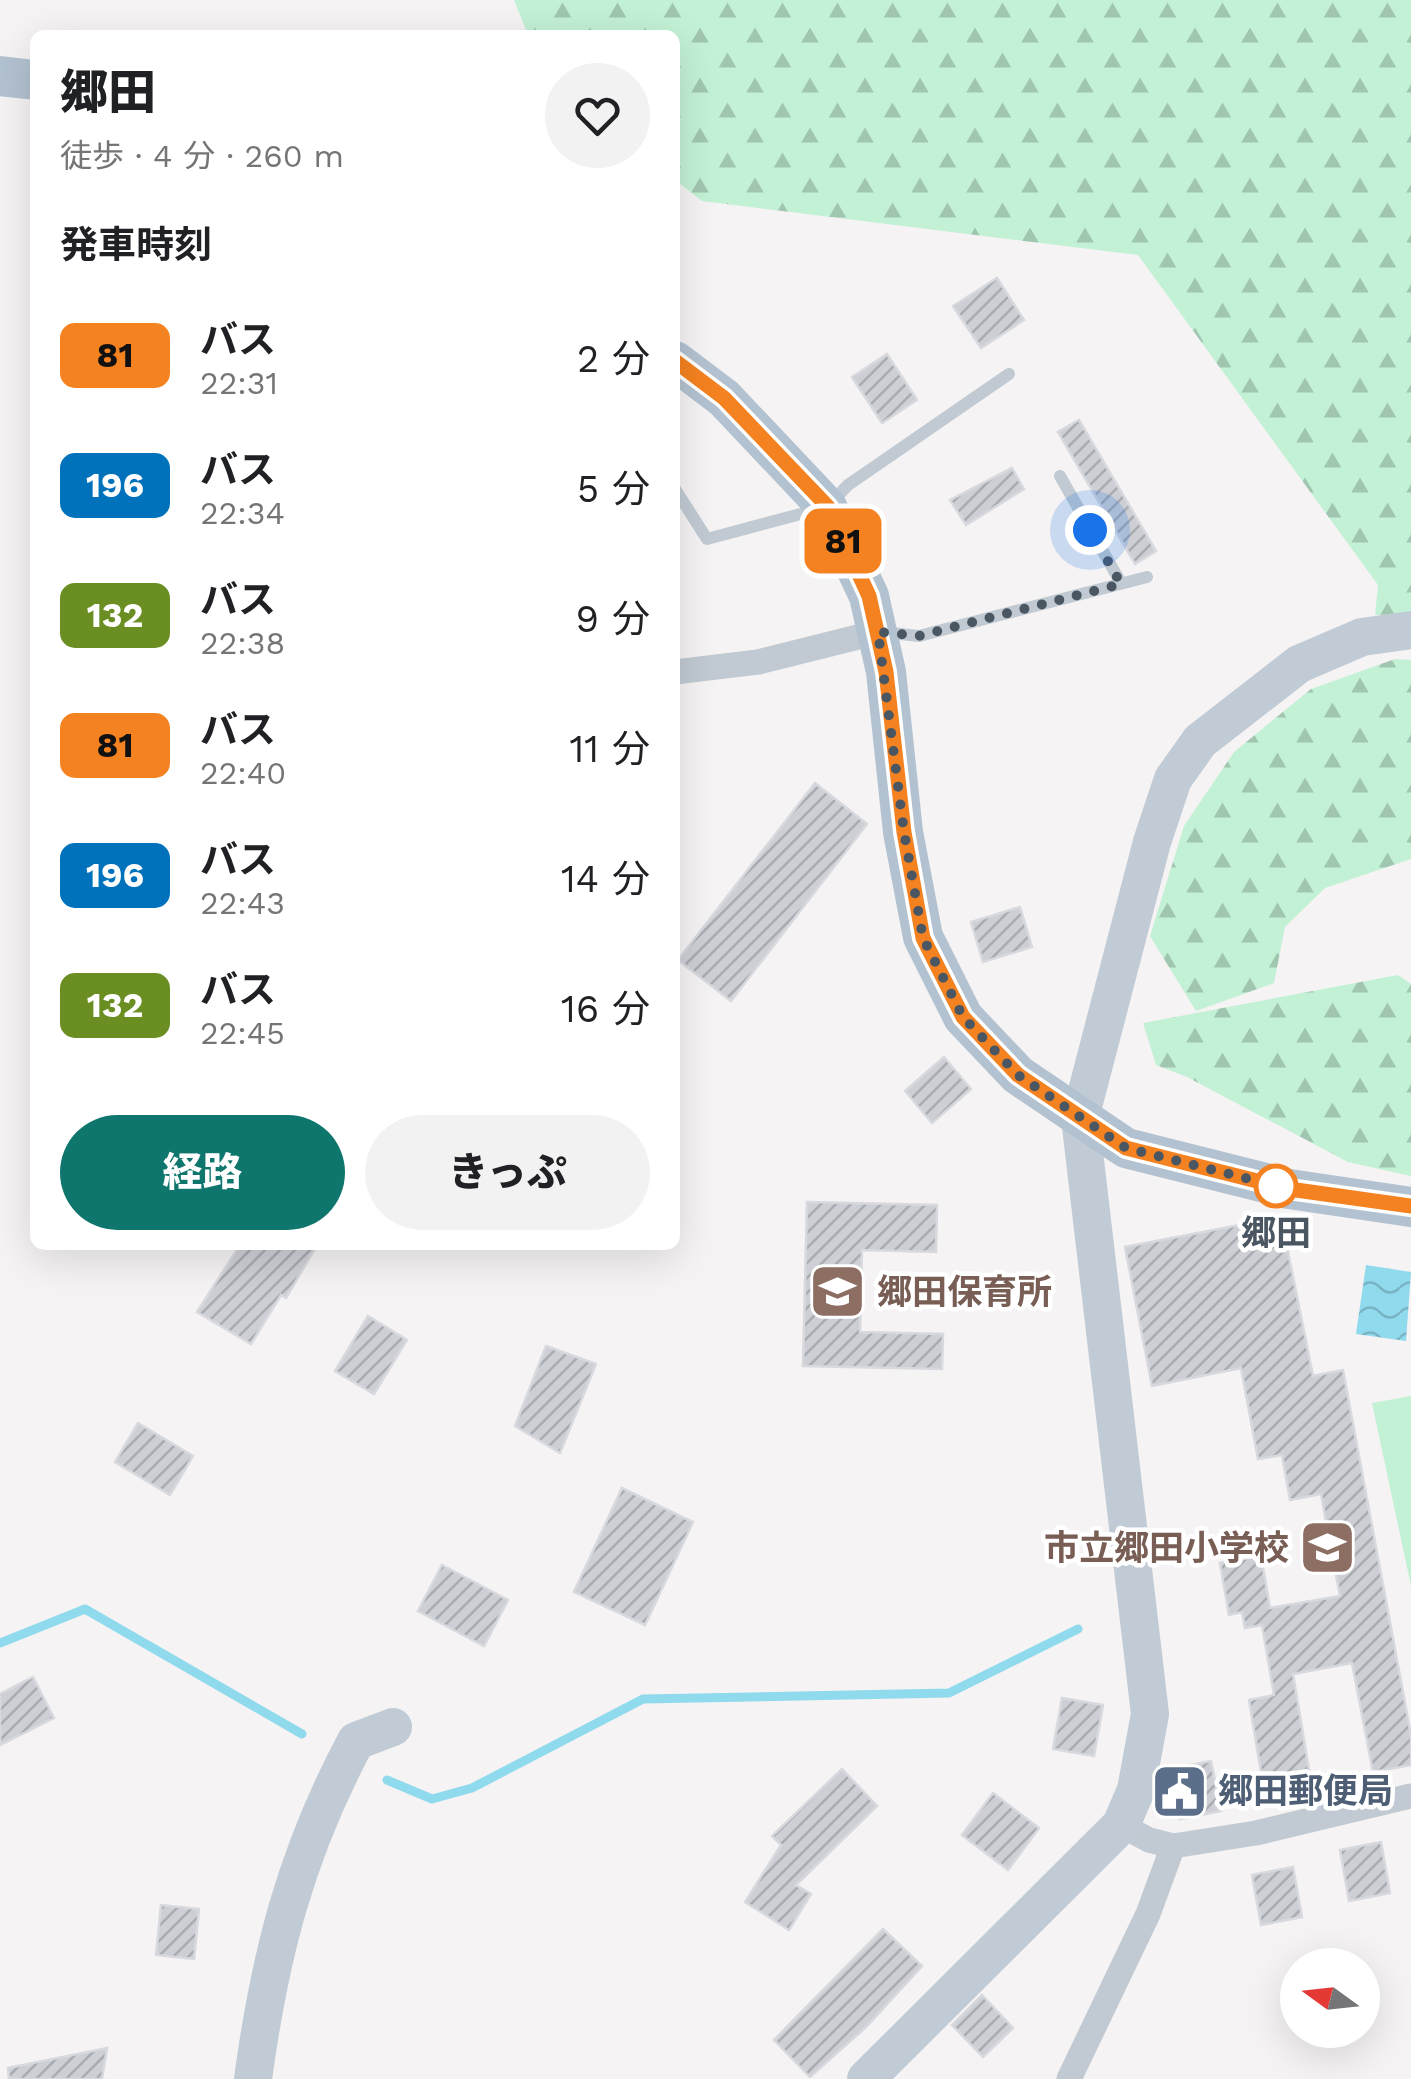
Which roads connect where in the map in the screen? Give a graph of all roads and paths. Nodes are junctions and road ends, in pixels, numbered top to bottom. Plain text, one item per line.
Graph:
1 (0, 76) edge
2 (30, 79) edge
3 (680, 365) edge
4 (1010, 374) dead end
5 (1060, 476) dead end
6 (680, 497) edge
7 (828, 507) junction
8 (1147, 577) dead end
9 (1121, 584) junction
10 (1411, 630) edge
11 (878, 632) junction
12 (680, 671) edge
13 (1080, 1118) junction
14 (1411, 1206) edge
15 (393, 1727) dead end
16 (1411, 1796) edge
17 (1121, 1825) junction
18 (1172, 1846) junction
19 (253, 2079) edge
20 (866, 2079) edge
21 (1068, 2079) edge

1 - 2 main road
3 - 7 main road
4 - 7 lane
5 - 9 lane
6 - 7 lane
7 - 11 main road
8 - 9 lane
9 - 11 lane
10 - 13 street
11 - 12 street
11 - 13 main road
13 - 14 main road
13 - 17 street
15 - 19 street
16 - 18 street
17 - 18 street
17 - 20 street
18 - 21 street

